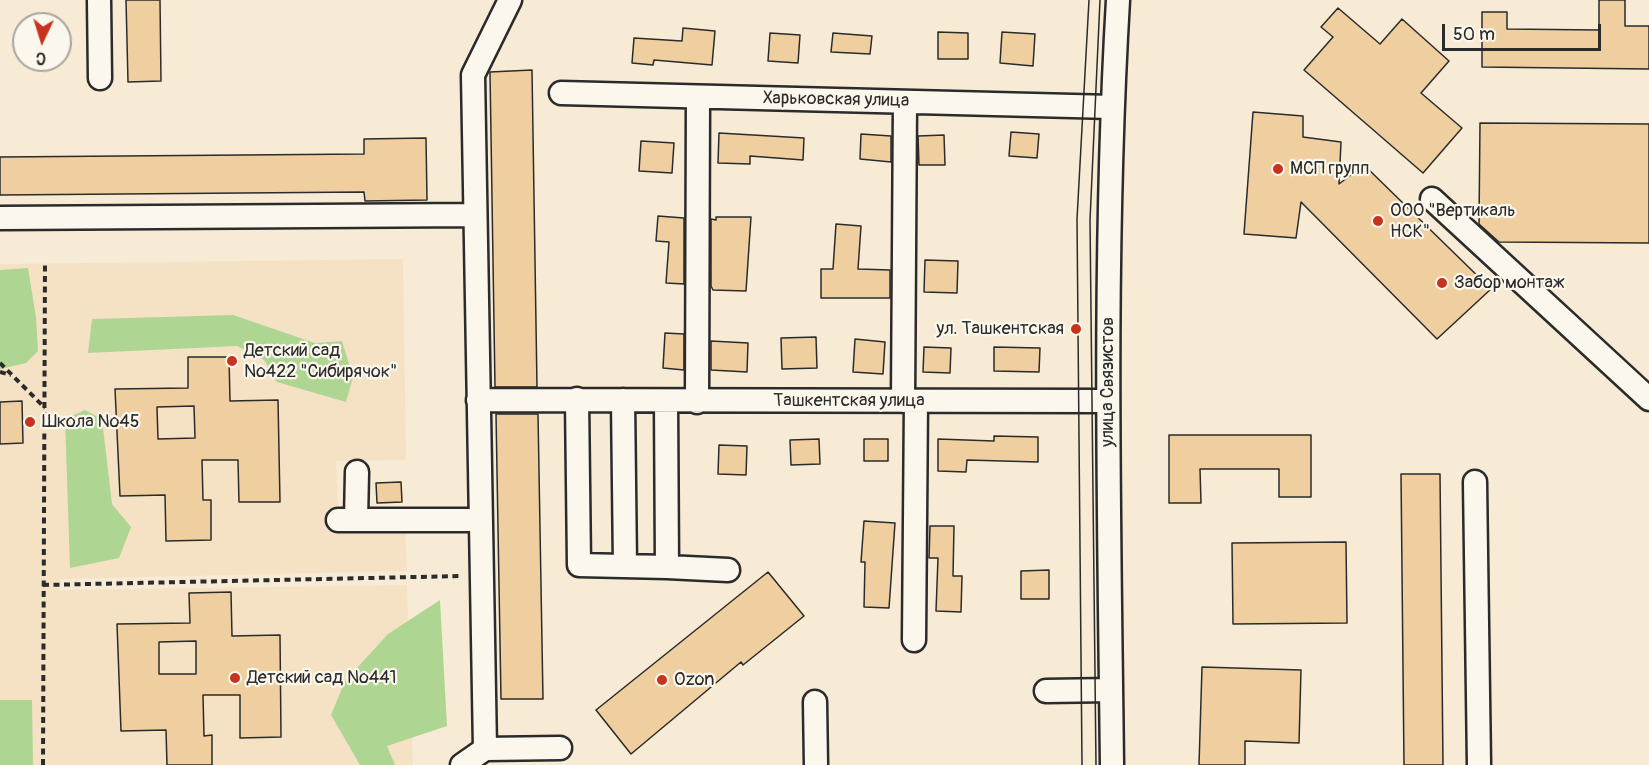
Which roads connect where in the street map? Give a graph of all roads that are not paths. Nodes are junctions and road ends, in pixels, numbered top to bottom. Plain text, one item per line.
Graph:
1 (99, 0) edge
2 (510, 0) edge
3 (1118, 0) edge
4 (100, 78) dead end
5 (561, 93) dead end
6 (698, 97) junction
7 (905, 102) junction
8 (1112, 107) junction
9 (1432, 199) dead end
10 (476, 215) junction
11 (0, 218) edge
12 (584, 399) junction
13 (1649, 399) edge
14 (478, 400) junction
15 (623, 400) junction
16 (666, 401) junction
17 (909, 401) junction
18 (1107, 401) junction
19 (697, 402) junction
20 (357, 472) dead end
21 (1475, 482) dead end
22 (481, 520) junction
23 (625, 566) junction
24 (667, 567) junction
25 (728, 570) dead end
26 (914, 640) dead end
27 (1111, 690) junction
28 (1046, 691) dead end
29 (815, 702) dead end
30 (485, 748) junction
31 (560, 748) dead end
32 (462, 765) edge
33 (816, 765) edge
34 (1112, 765) edge
35 (1479, 765) edge

1 - 4 street
2 - 10 street
3 - 8 street, улица Связистов
5 - 6 street, Харьковская улица
6 - 7 street, Харьковская улица
6 - 19 street
7 - 8 street, Харьковская улица
7 - 17 street
8 - 18 street, улица Связистов
9 - 13 street
10 - 11 street
10 - 14 street
12 - 14 street, Ташкентская улица
12 - 15 street, Ташкентская улица
12 - 23 street
14 - 22 street
15 - 16 street, Ташкентская улица
15 - 23 street
16 - 19 street, Ташкентская улица
16 - 24 street
17 - 18 street, Ташкентская улица
17 - 19 street, Ташкентская улица
17 - 26 street
18 - 27 street, улица Связистов
20 - 22 street
21 - 35 street
22 - 30 street
23 - 24 street
24 - 25 street
27 - 28 street
27 - 34 street, улица Связистов
29 - 33 street
30 - 31 street
30 - 32 street

